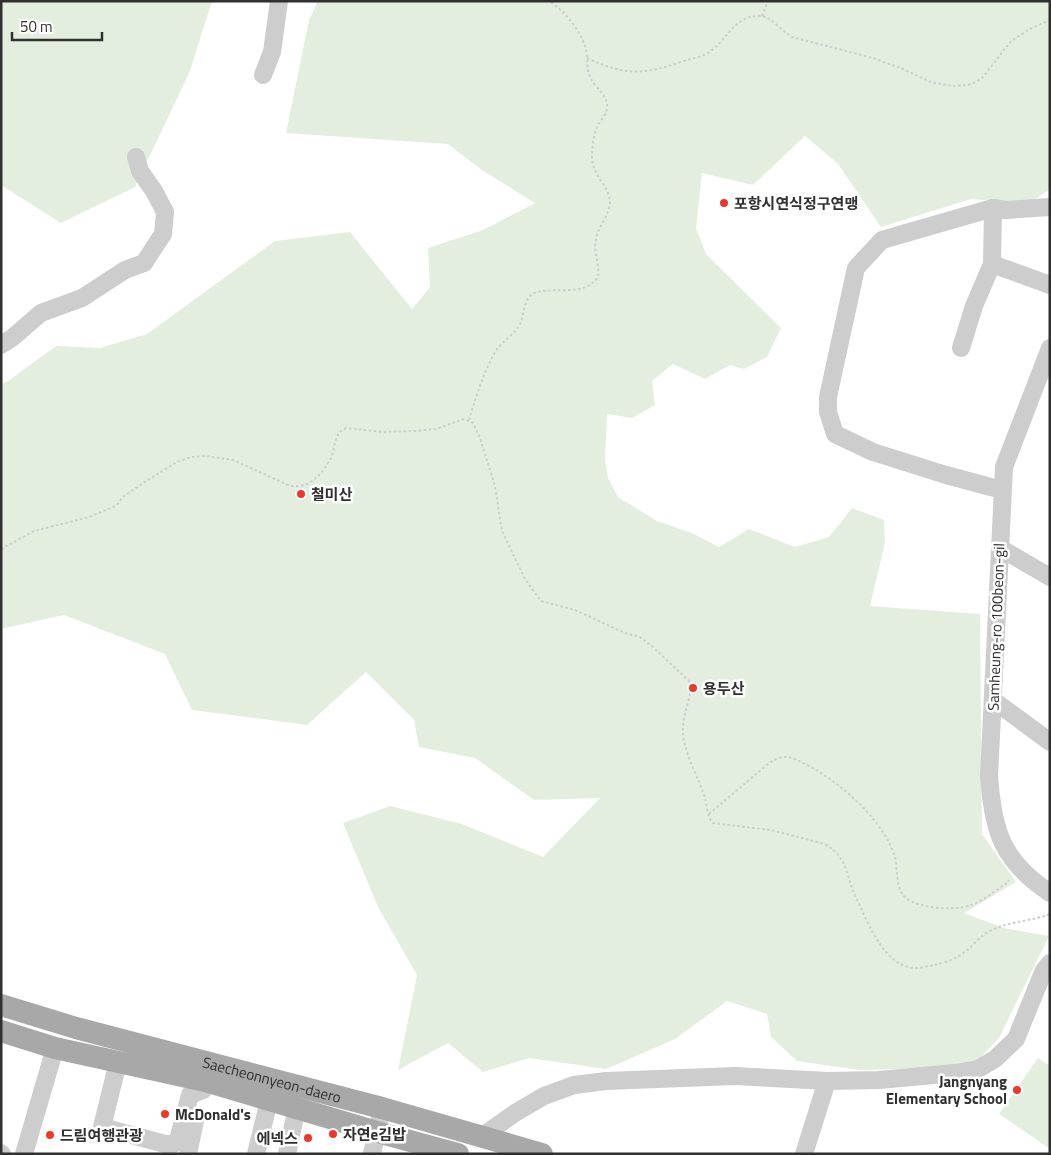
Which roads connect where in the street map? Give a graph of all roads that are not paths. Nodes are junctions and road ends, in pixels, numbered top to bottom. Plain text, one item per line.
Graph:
1 (279, 1) edge
2 (263, 75) dead end
3 (136, 157) dead end
4 (1050, 207) edge
5 (993, 208) junction
6 (992, 264) junction
7 (1050, 285) edge
8 (1, 344) edge
9 (961, 348) dead end
10 (1050, 348) edge
11 (1002, 490) junction
12 (1000, 548) junction
13 (1050, 577) edge
14 (993, 700) junction
15 (1050, 742) edge
16 (1050, 892) edge
17 (1050, 963) edge
18 (1, 1005) edge
19 (1, 1031) edge
20 (55, 1048) junction
21 (118, 1062) junction
22 (828, 1081) junction
23 (204, 1086) junction
24 (265, 1099) junction
25 (382, 1108) junction
26 (299, 1109) junction
27 (377, 1132) junction
28 (481, 1137) junction
29 (24, 1154) edge
30 (188, 1154) edge
31 (256, 1154) edge
32 (287, 1154) edge
33 (372, 1154) edge
34 (458, 1154) edge
35 (542, 1154) edge
36 (804, 1154) edge

1 - 2 street
3 - 8 street
4 - 5 street
5 - 6 street
5 - 11 street
6 - 7 street
6 - 9 street
10 - 11 street, Samheung-ro 100beon-gil
11 - 12 street, Samheung-ro 100beon-gil
12 - 13 street
12 - 14 street, Samheung-ro 100beon-gil
14 - 15 street
14 - 16 street, Samheung-ro 100beon-gil
17 - 22 street
18 - 25 main road, Saecheonnyeon-daero
19 - 20 main road, Saecheonnyeon-daero
20 - 21 main road, Saecheonnyeon-daero
20 - 29 street
21 - 23 main road, Saecheonnyeon-daero
21 - 23 street
22 - 28 street
22 - 36 street
23 - 24 main road, Saecheonnyeon-daero
23 - 30 street
24 - 26 main road, Saecheonnyeon-daero
24 - 31 street
25 - 27 street
25 - 28 main road, Saecheonnyeon-daero
26 - 27 main road, Saecheonnyeon-daero
26 - 32 street
27 - 33 street
27 - 34 main road, Saecheonnyeon-daero
28 - 35 main road, Saecheonnyeon-daero

